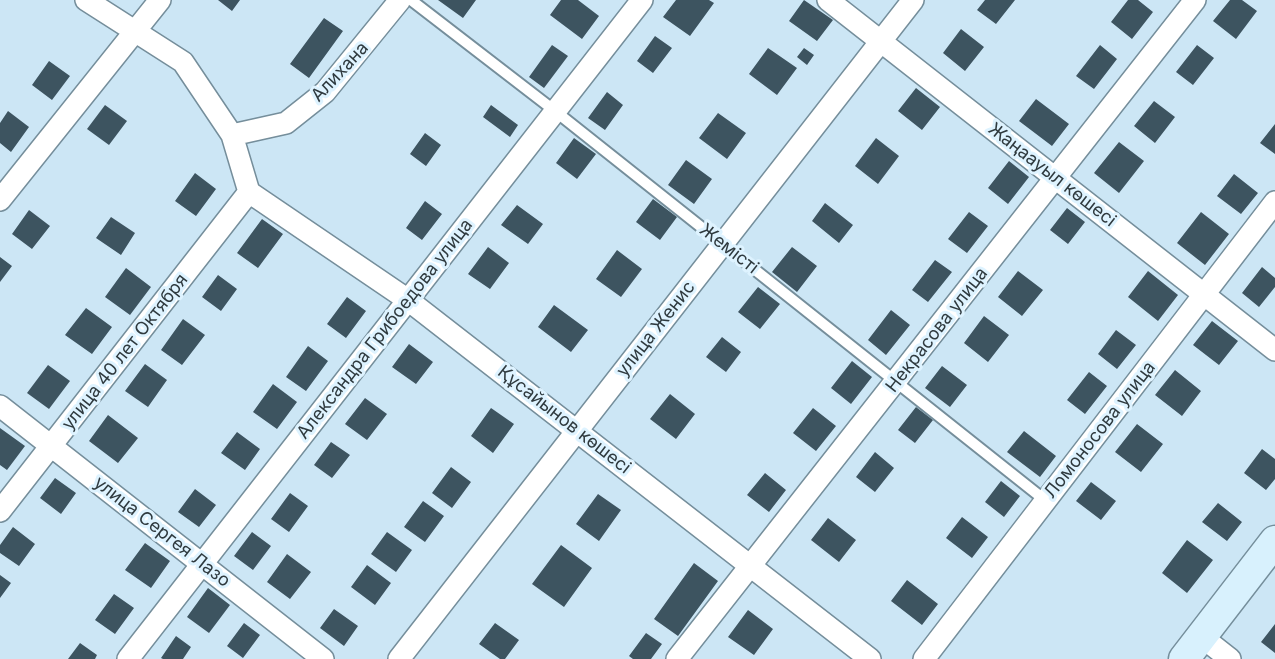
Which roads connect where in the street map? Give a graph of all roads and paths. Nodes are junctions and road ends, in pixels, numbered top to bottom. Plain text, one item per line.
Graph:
1 (86, 0) edge
2 (160, 0) edge
3 (400, 0) edge
4 (411, 0) edge
5 (642, 0) edge
6 (828, 0) edge
7 (914, 0) edge
8 (1195, 0) edge
9 (135, 32) junction
10 (882, 41) junction
11 (555, 111) junction
12 (232, 135) junction
13 (1057, 178) junction
14 (249, 192) junction
15 (0, 200) edge
16 (1275, 202) edge
17 (723, 244) junction
18 (1204, 294) junction
19 (408, 300) junction
20 (1275, 350) edge
21 (896, 381) junction
22 (0, 406) edge
23 (578, 430) junction
24 (51, 446) junction
25 (1046, 501) junction
26 (0, 511) edge
27 (1275, 541) edge
28 (202, 563) junction
29 (750, 565) junction
30 (1193, 648) edge
31 (128, 659) edge
32 (323, 659) edge
33 (399, 659) edge
34 (677, 659) edge
35 (870, 659) edge
36 (924, 659) edge
37 (1230, 659) edge

1 - 9 street
2 - 9 street
3 - 12 street, Алихана
4 - 11 lane, Жемісті
5 - 11 street, Александра Грибоедова улица
6 - 10 street, Жаңаауыл көшесі
7 - 10 street, улица Женис
8 - 13 street, Некрасова улица
9 - 12 street
9 - 15 street
10 - 13 street, Жаңаауыл көшесі
10 - 17 street, улица Женис
11 - 17 lane, Жемісті
11 - 19 street, Александра Грибоедова улица
12 - 14 street
13 - 18 street, Жаңаауыл көшесі
13 - 21 street, Некрасова улица
14 - 19 street, Құсайынов көшесі
14 - 24 street, улица 40 лет Октября
16 - 18 street, Ломоносова улица
17 - 21 lane, Жемісті
17 - 23 street, улица Женис
18 - 20 street, Жаңаауыл көшесі
18 - 25 street, Ломоносова улица
19 - 23 street, Құсайынов көшесі
19 - 28 street, Александра Грибоедова улица
21 - 25 lane, Жемісті
21 - 29 street, Некрасова улица
22 - 24 street, улица Сергея Лазо
23 - 29 street, Құсайынов көшесі
23 - 33 street, улица Женис
24 - 26 street, улица 40 лет Октября
24 - 28 street, улица Сергея Лазо
25 - 36 street, Ломоносова улица
27 - 30 main road
28 - 31 street, Александра Грибоедова улица
28 - 32 street, улица Сергея Лазо
29 - 34 street, Некрасова улица
29 - 35 street, Құсайынов көшесі
30 - 37 street

